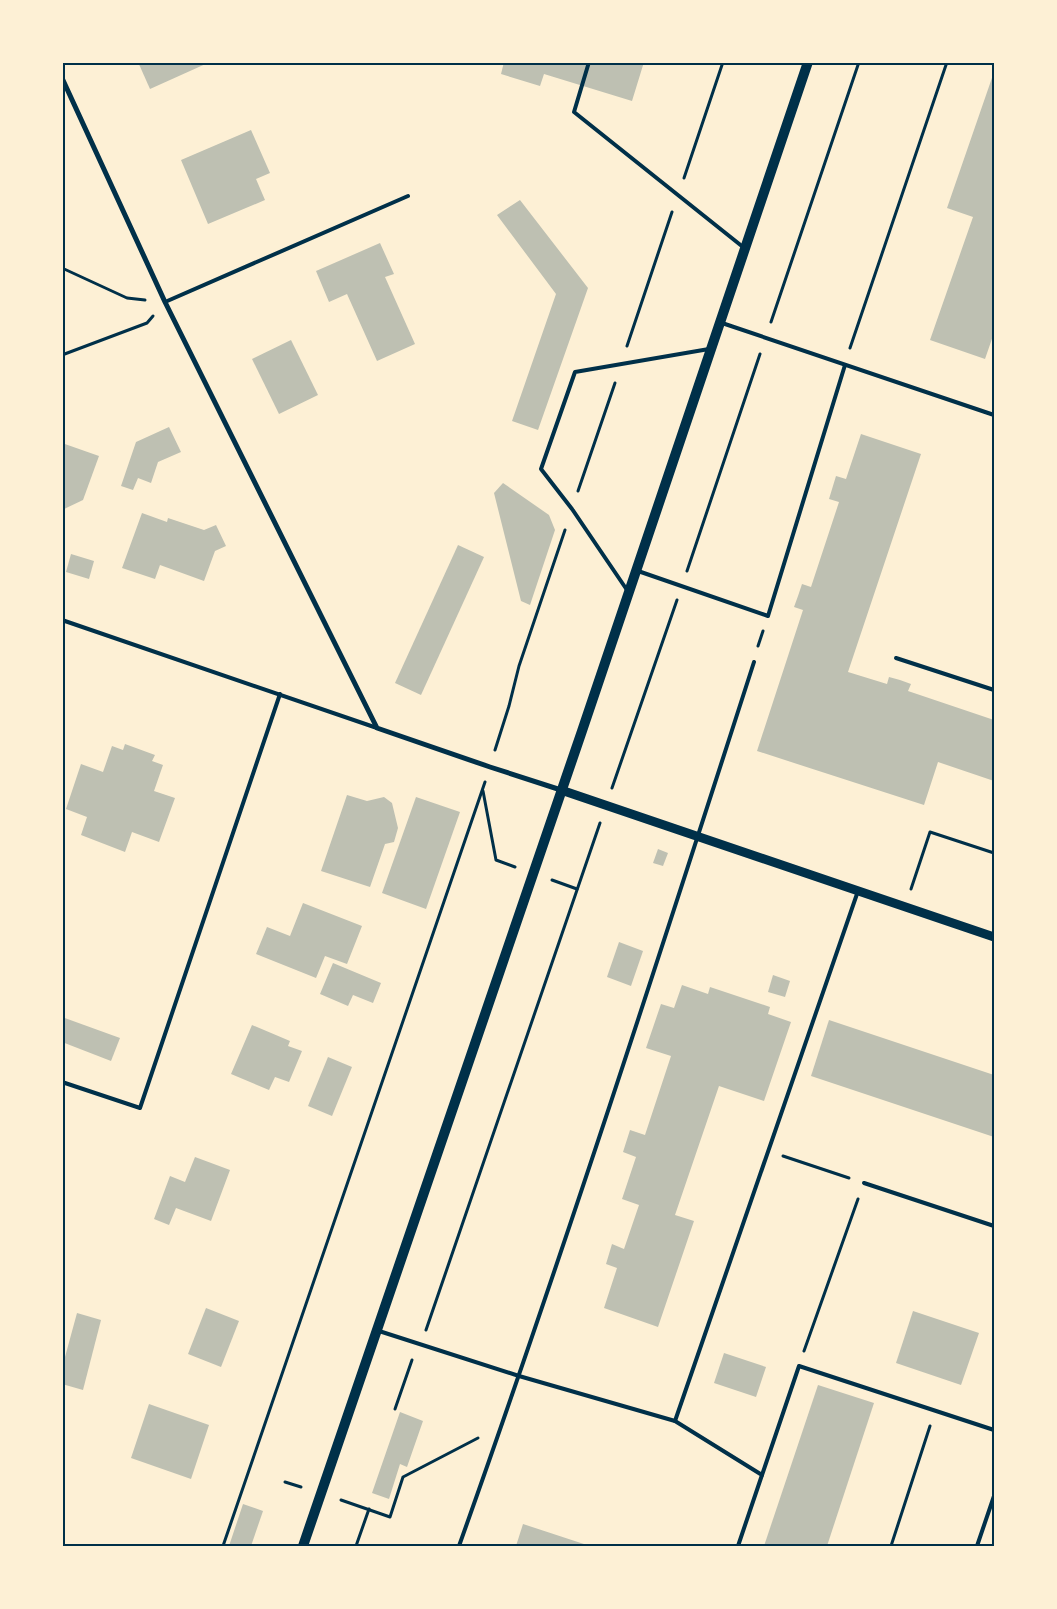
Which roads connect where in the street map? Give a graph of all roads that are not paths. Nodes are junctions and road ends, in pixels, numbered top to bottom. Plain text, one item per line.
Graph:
1 (589, 62) edge
2 (808, 62) edge
3 (62, 78) edge
4 (408, 196) dead end
5 (745, 249) junction
6 (165, 302) junction
7 (720, 323) junction
8 (711, 348) junction
9 (845, 365) junction
10 (994, 415) edge
11 (636, 570) junction
12 (629, 592) junction
13 (62, 620) edge
14 (896, 658) dead end
15 (754, 662) road end
16 (994, 690) edge
17 (280, 694) junction
18 (377, 728) junction
19 (561, 790) junction
20 (698, 836) junction
21 (858, 891) junction
22 (994, 937) edge
23 (62, 1082) edge
24 (864, 1182) road end
25 (994, 1226) edge
26 (376, 1331) junction
27 (518, 1376) junction
28 (675, 1421) junction
29 (994, 1430) edge
30 (762, 1475) junction
31 (994, 1496) edge
32 (303, 1546) edge
33 (459, 1546) edge
34 (738, 1546) edge
35 (977, 1546) edge

1 - 5 lane
2 - 5 main road
3 - 6 street
4 - 6 lane
5 - 7 main road
6 - 18 street
7 - 8 main road
7 - 9 lane
8 - 11 main road
8 - 12 lane
9 - 10 lane
9 - 11 lane
11 - 12 main road
12 - 19 main road
13 - 17 lane
14 - 16 lane
15 - 20 lane
17 - 18 lane
17 - 23 lane
18 - 19 street
19 - 20 street
19 - 26 main road
20 - 21 street
20 - 27 lane
21 - 22 street
21 - 28 lane
24 - 25 lane
26 - 27 lane
26 - 32 main road
27 - 28 lane
27 - 33 lane
28 - 30 lane
29 - 30 lane
30 - 34 lane
31 - 35 lane

